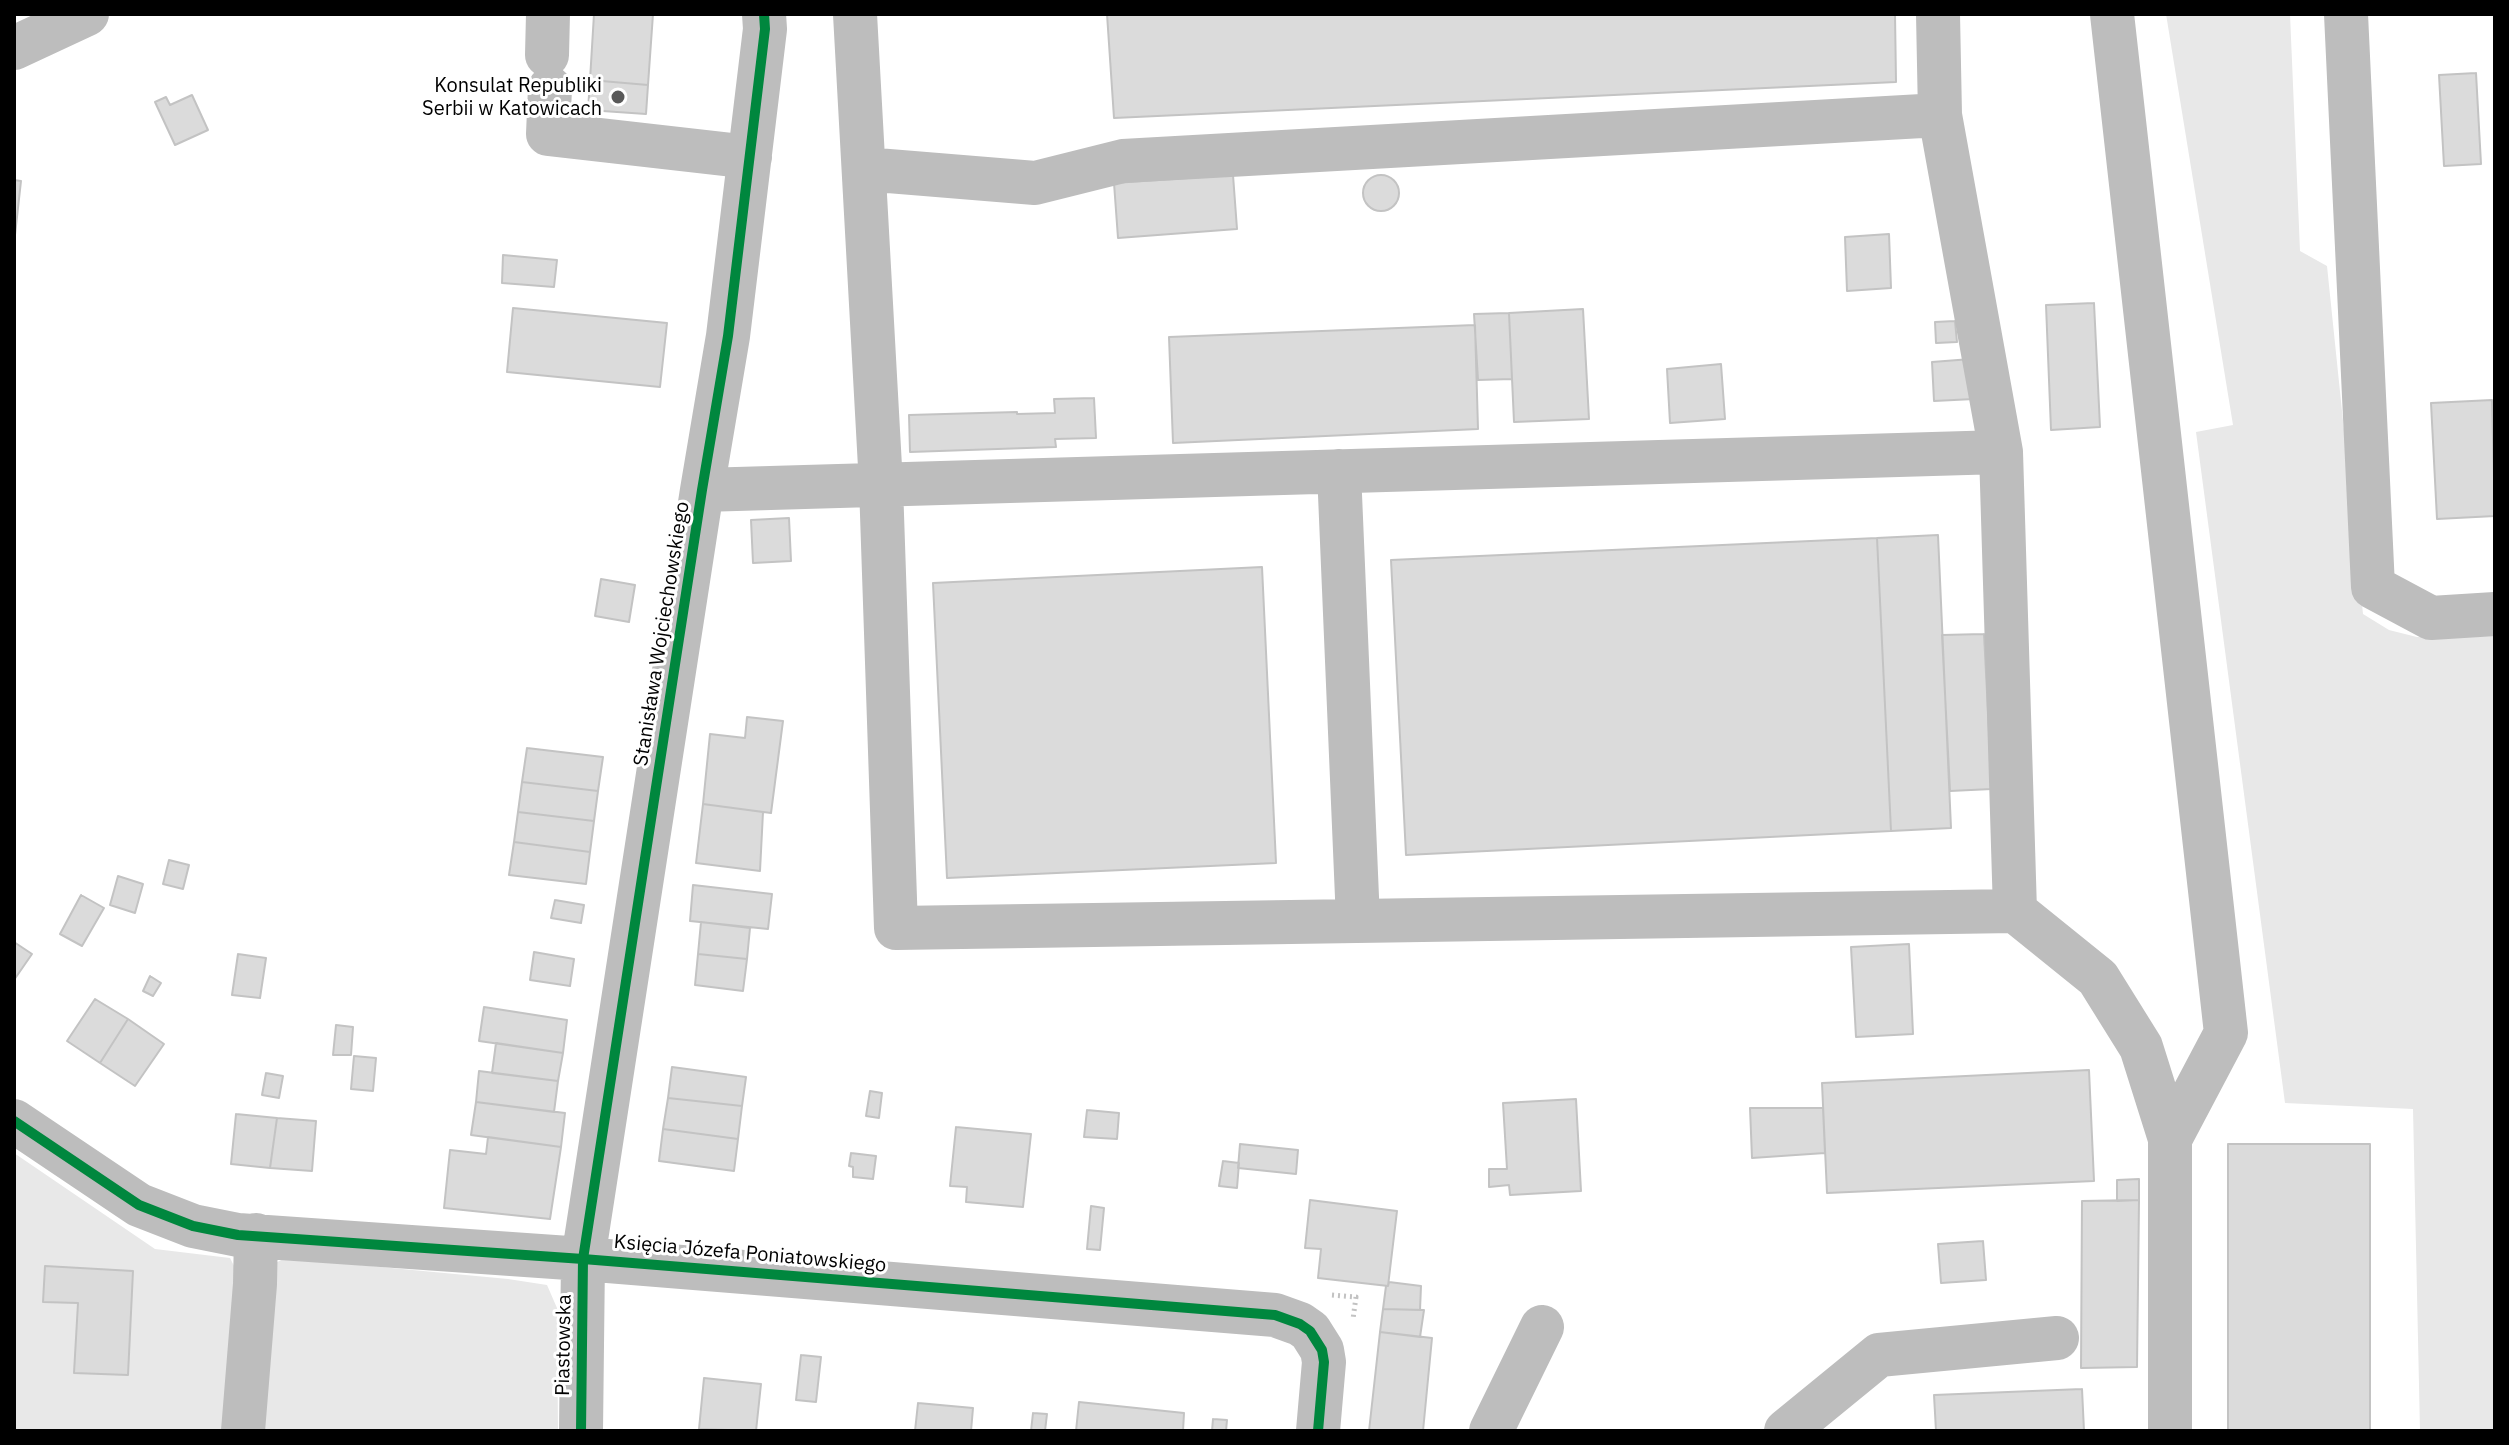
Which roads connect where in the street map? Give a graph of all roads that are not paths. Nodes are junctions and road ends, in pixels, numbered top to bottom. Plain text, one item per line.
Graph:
1 (87, 14) edge
2 (764, 14) edge
3 (855, 14) edge
4 (1938, 14) edge
5 (2112, 14) edge
6 (2346, 14) edge
7 (14, 48) edge
8 (548, 52) edge
9 (1940, 115) junction
10 (750, 157) junction
11 (864, 169) junction
12 (2001, 452) junction
13 (1339, 471) junction
14 (881, 485) junction
15 (702, 490) junction
16 (2495, 614) edge
17 (2015, 911) junction
18 (1358, 921) junction
19 (14, 1121) edge
20 (2170, 1139) junction
21 (256, 1235) junction
22 (583, 1259) junction
23 (1542, 1327) dead end
24 (2057, 1338) dead end
25 (243, 1431) edge
26 (581, 1431) edge
27 (1318, 1431) edge
28 (1491, 1431) edge
29 (1786, 1431) edge
30 (2170, 1431) edge

1 - 7 street
2 - 10 street, Stanisława Wojciechowskiego
3 - 11 street
4 - 9 street
5 - 20 street
6 - 16 street
8 - 10 street
9 - 11 street
9 - 12 street
10 - 15 street, Stanisława Wojciechowskiego
11 - 14 street
12 - 13 street
12 - 17 street
13 - 14 street
13 - 18 street
14 - 15 street
14 - 18 street
15 - 22 street, Stanisława Wojciechowskiego
17 - 18 street
17 - 20 street
19 - 21 street, Księcia Józefa Poniatowskiego
20 - 30 street
21 - 22 street, Księcia Józefa Poniatowskiego
21 - 25 street
22 - 26 street, Piastowska
22 - 27 street, Księcia Józefa Poniatowskiego
23 - 28 street
24 - 29 street

